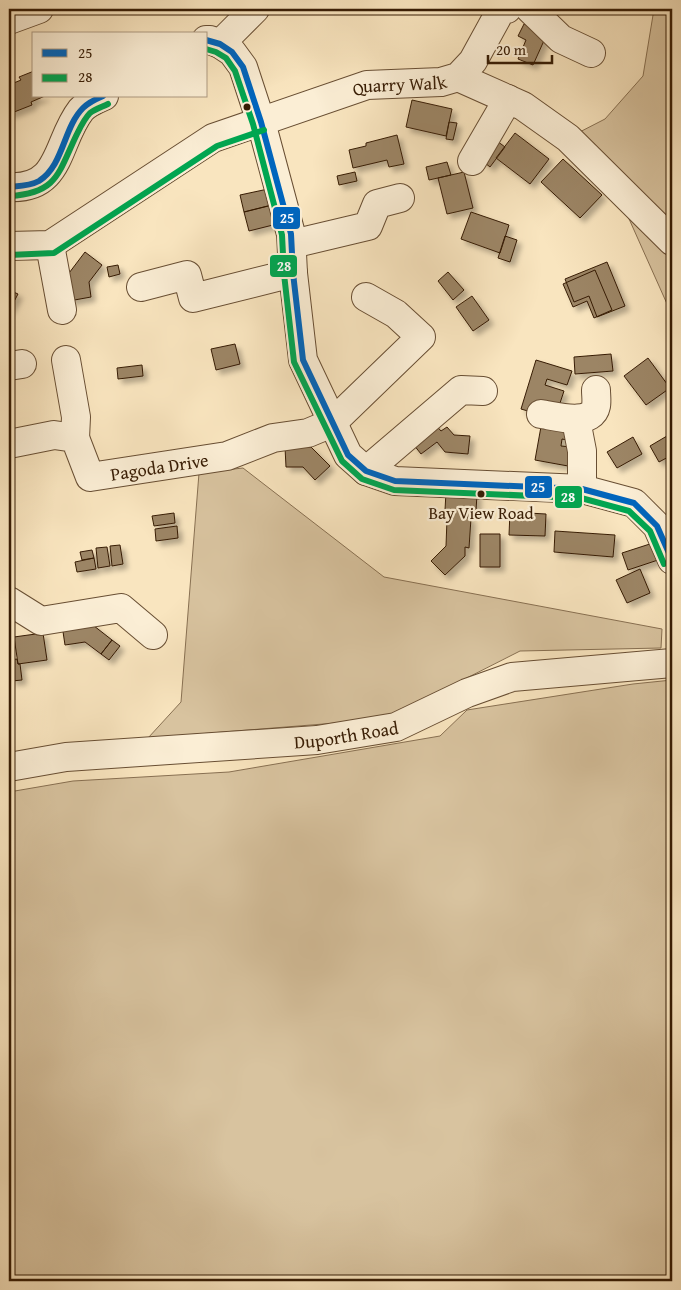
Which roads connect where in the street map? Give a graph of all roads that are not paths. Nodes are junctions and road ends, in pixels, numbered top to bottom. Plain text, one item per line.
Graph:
1 (39, 9) edge
2 (255, 9) edge
3 (507, 9) edge
4 (530, 9) edge
5 (9, 20) edge
6 (213, 42) edge
7 (591, 53) dead end
8 (458, 77) junction
9 (99, 98) edge
10 (508, 99) junction
11 (261, 122) junction
12 (472, 161) dead end
13 (9, 187) edge
14 (400, 198) dead end
15 (672, 241) edge
16 (292, 244) junction
17 (50, 245) junction
18 (9, 246) edge
19 (293, 273) junction
20 (141, 287) dead end
21 (366, 297) dead end
22 (62, 310) dead end
23 (66, 360) dead end
24 (596, 390) dead end
25 (483, 391) dead end
26 (541, 414) dead end
27 (576, 420) junction
28 (332, 423) junction
29 (74, 438) junction
30 (9, 444) edge
31 (366, 471) junction
32 (582, 489) junction
33 (672, 560) edge
34 (9, 601) edge
35 (153, 635) dead end
36 (672, 663) edge
37 (9, 767) edge

1 - 5 street
2 - 6 street
3 - 8 street, Quarry Walk
4 - 7 street
6 - 11 street
8 - 10 street
8 - 11 street, Quarry Walk
9 - 13 street
10 - 12 street
10 - 15 street
11 - 16 street
11 - 17 street, Quarry Walk
14 - 16 street
16 - 19 street
17 - 18 street
17 - 22 street
19 - 20 street
19 - 28 street
21 - 28 street
23 - 29 street
24 - 27 street
25 - 31 street
26 - 27 street
27 - 32 street
28 - 29 street, Pagoda Drive
28 - 31 street
29 - 30 street
31 - 32 street
32 - 33 street
34 - 35 street
36 - 37 street, Duporth Road

